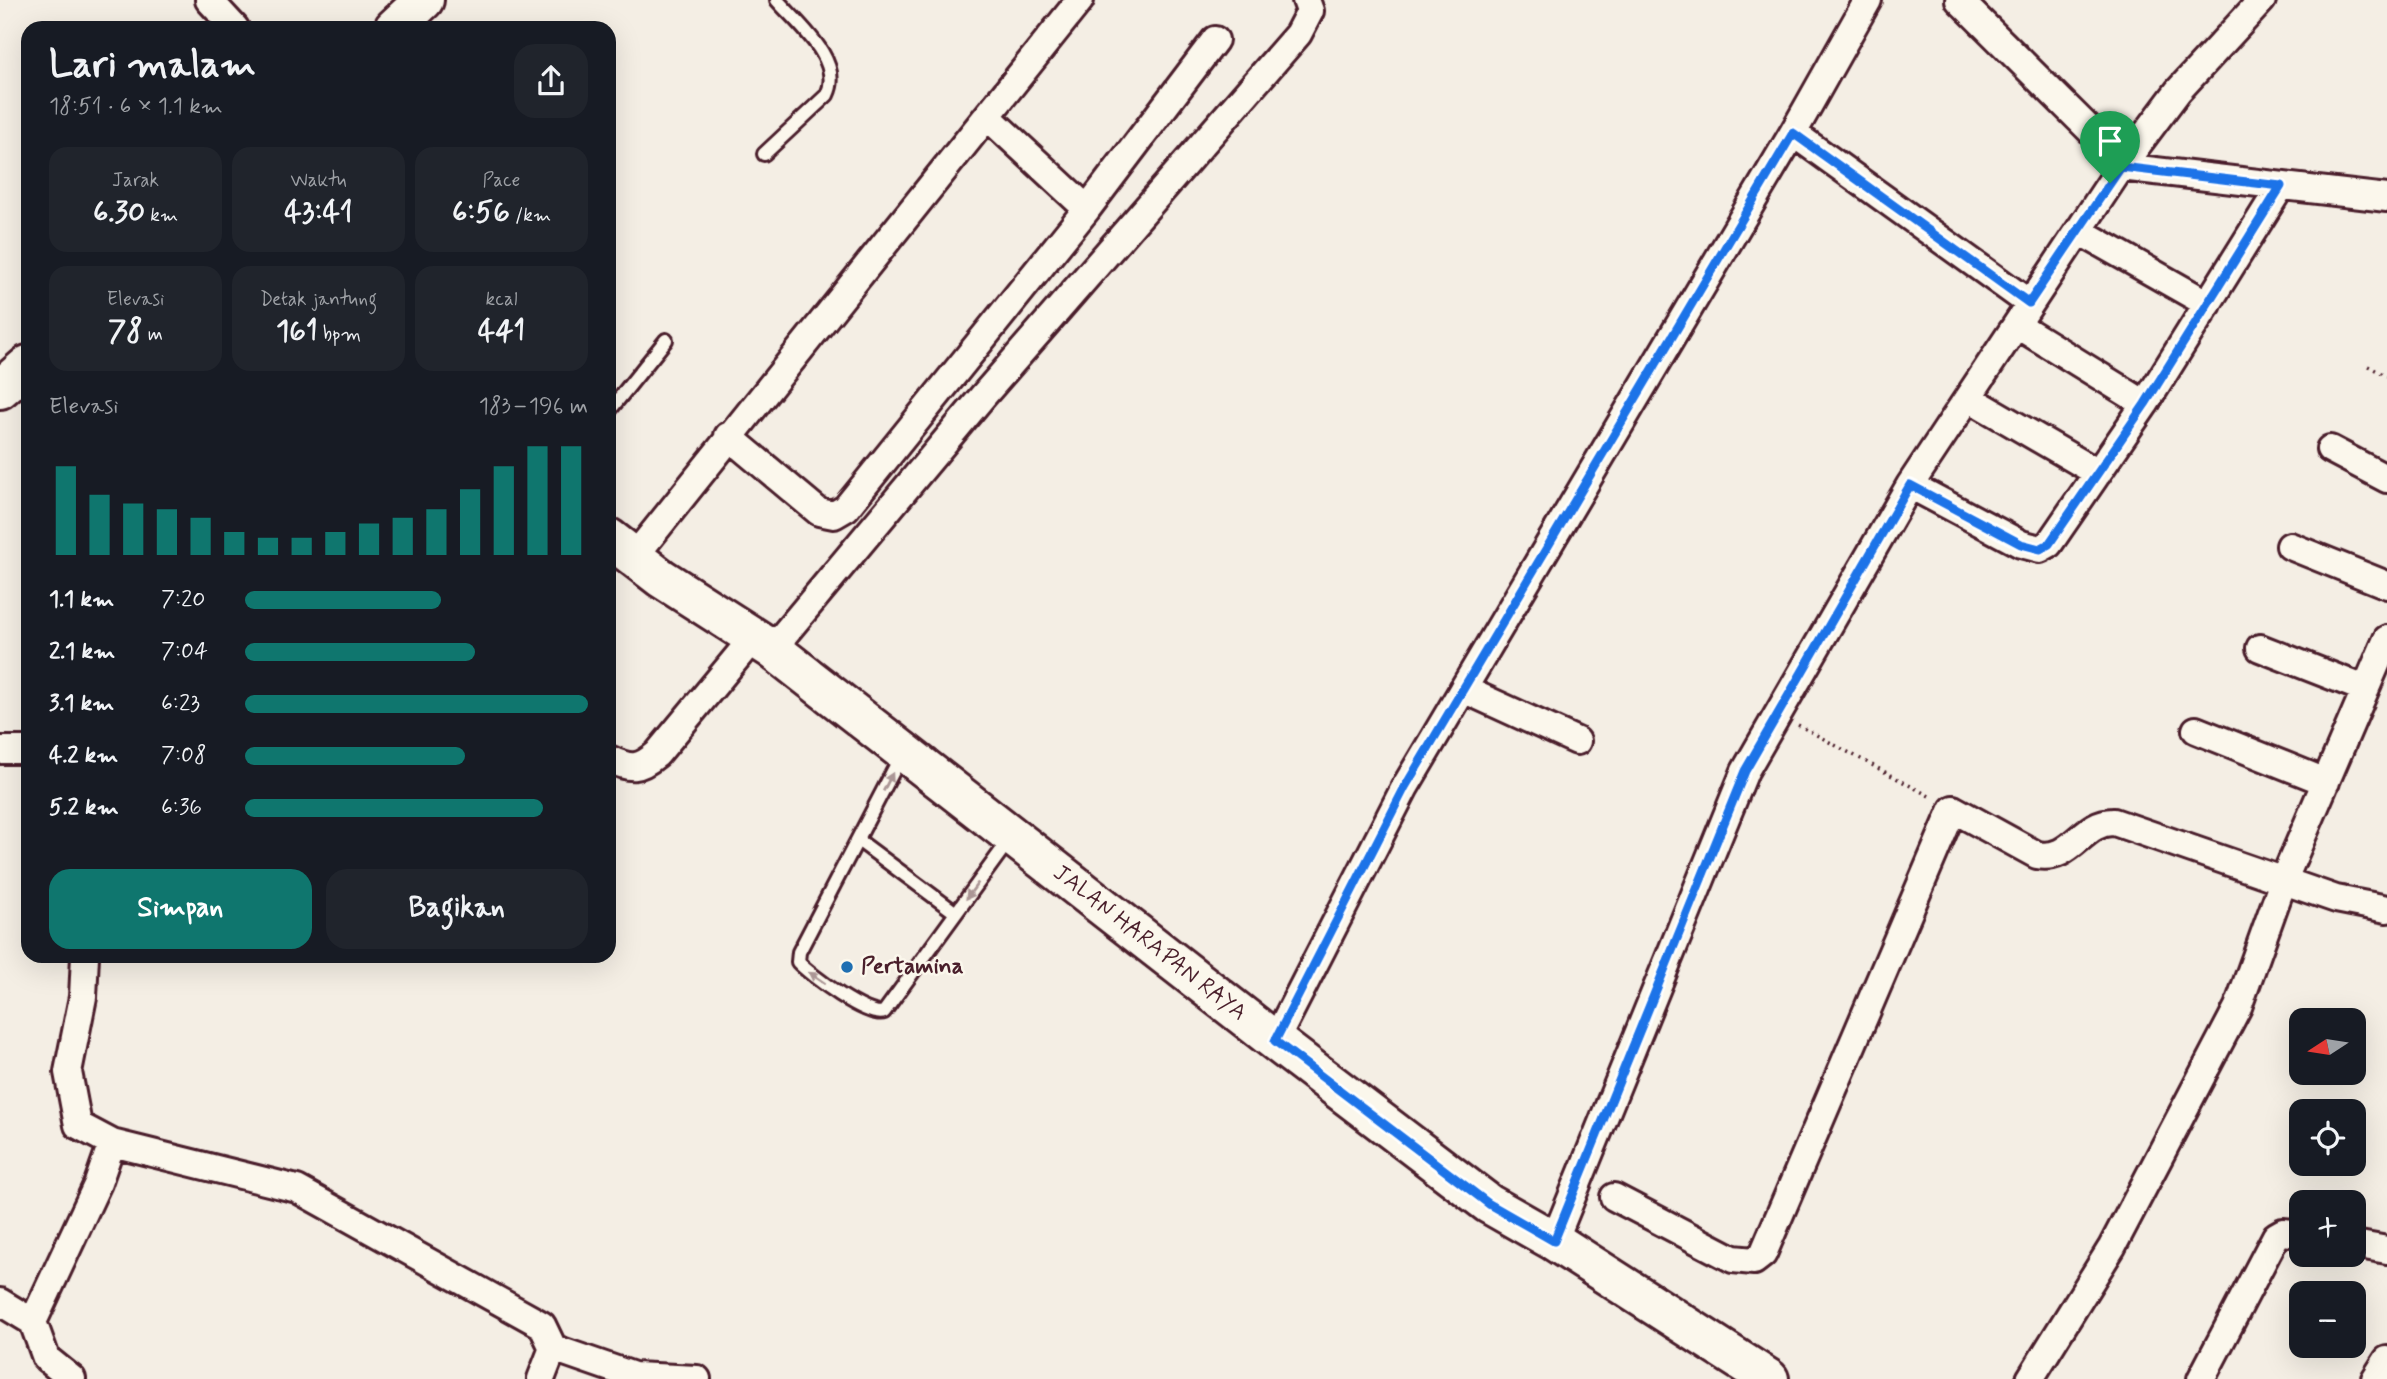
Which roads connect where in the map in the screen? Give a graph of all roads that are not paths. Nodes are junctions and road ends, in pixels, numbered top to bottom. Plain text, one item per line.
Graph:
1 (209, 0) edge
2 (424, 0) edge
3 (777, 0) edge
4 (1080, 0) edge
5 (1306, 0) edge
6 (1868, 0) edge
7 (1959, 0) edge
8 (2262, 0) edge
9 (228, 21) edge
10 (402, 21) edge
11 (1215, 40) dead end
12 (988, 117) junction
13 (1793, 133) junction
14 (764, 154) dead end
15 (2121, 167) junction
16 (2281, 186) junction
17 (2387, 198) edge
18 (1087, 209) junction
19 (2079, 231) junction
20 (2208, 304) junction
21 (2023, 314) junction
22 (666, 341) dead end
23 (21, 371) edge
24 (0, 389) edge
25 (1969, 398) junction
26 (616, 402) edge
27 (2145, 404) junction
28 (728, 436) junction
29 (2330, 449) dead end
30 (2098, 473) junction
31 (2387, 479) edge
32 (1910, 485) junction
33 (2291, 546) dead end
34 (621, 547) edge
35 (2387, 585) edge
36 (2387, 639) edge
37 (763, 643) junction
38 (2260, 648) dead end
39 (1463, 688) junction
40 (2365, 688) junction
41 (2196, 730) dead end
42 (1577, 741) dead end
43 (21, 749) edge
44 (0, 750) edge
45 (904, 752) junction
46 (616, 762) edge
47 (2326, 782) junction
48 (1012, 836) junction
49 (858, 840) junction
50 (2284, 879) junction
51 (2387, 909) edge
52 (956, 913) junction
53 (85, 963) edge
54 (1275, 1041) junction
55 (112, 1143) junction
56 (1614, 1197) dead end
57 (2289, 1233) edge
58 (1554, 1241) junction
59 (2366, 1246) edge
60 (2387, 1250) edge
61 (0, 1302) edge
62 (33, 1322) junction
63 (553, 1348) junction
64 (2387, 1360) edge
65 (69, 1378) edge
66 (541, 1379) edge
67 (697, 1379) edge
68 (1769, 1379) edge
69 (2030, 1379) edge
70 (2201, 1379) edge
71 (2375, 1379) edge

1 - 9 street
2 - 10 main road
3 - 14 lane
4 - 12 street
5 - 37 street
6 - 13 street
7 - 15 street
8 - 15 street
11 - 18 street
12 - 18 street
12 - 28 street
13 - 21 street
13 - 39 street
15 - 16 street
15 - 19 street
16 - 17 street
16 - 20 street
18 - 28 street
19 - 20 street
19 - 21 street
20 - 27 street
21 - 25 street
21 - 27 street
22 - 26 lane
23 - 24 main road
25 - 30 street
25 - 32 street
27 - 30 street
28 - 34 street
29 - 31 street
30 - 32 street
32 - 58 street
33 - 35 street
34 - 37 main road, JALAN HARAPAN RAYA
36 - 40 street
37 - 45 main road, JALAN HARAPAN RAYA
37 - 46 street
38 - 40 street
39 - 42 street
39 - 54 street
40 - 47 street
41 - 47 street
43 - 44 street
45 - 48 main road, JALAN HARAPAN RAYA
49 -> 45 lane
47 - 50 street
48 -> 52 lane
48 - 54 main road, JALAN HARAPAN RAYA
49 - 52 lane
52 -> 49 lane
50 - 51 street
50 - 56 street
50 - 69 street
53 - 55 street
54 - 58 main road, JALAN HARAPAN RAYA
55 - 62 street
55 - 63 street
57 - 70 street
58 - 68 main road, JALAN HARAPAN RAYA
59 - 60 street
61 - 62 street
62 - 65 street
63 - 66 street
63 - 67 street
64 - 71 street

